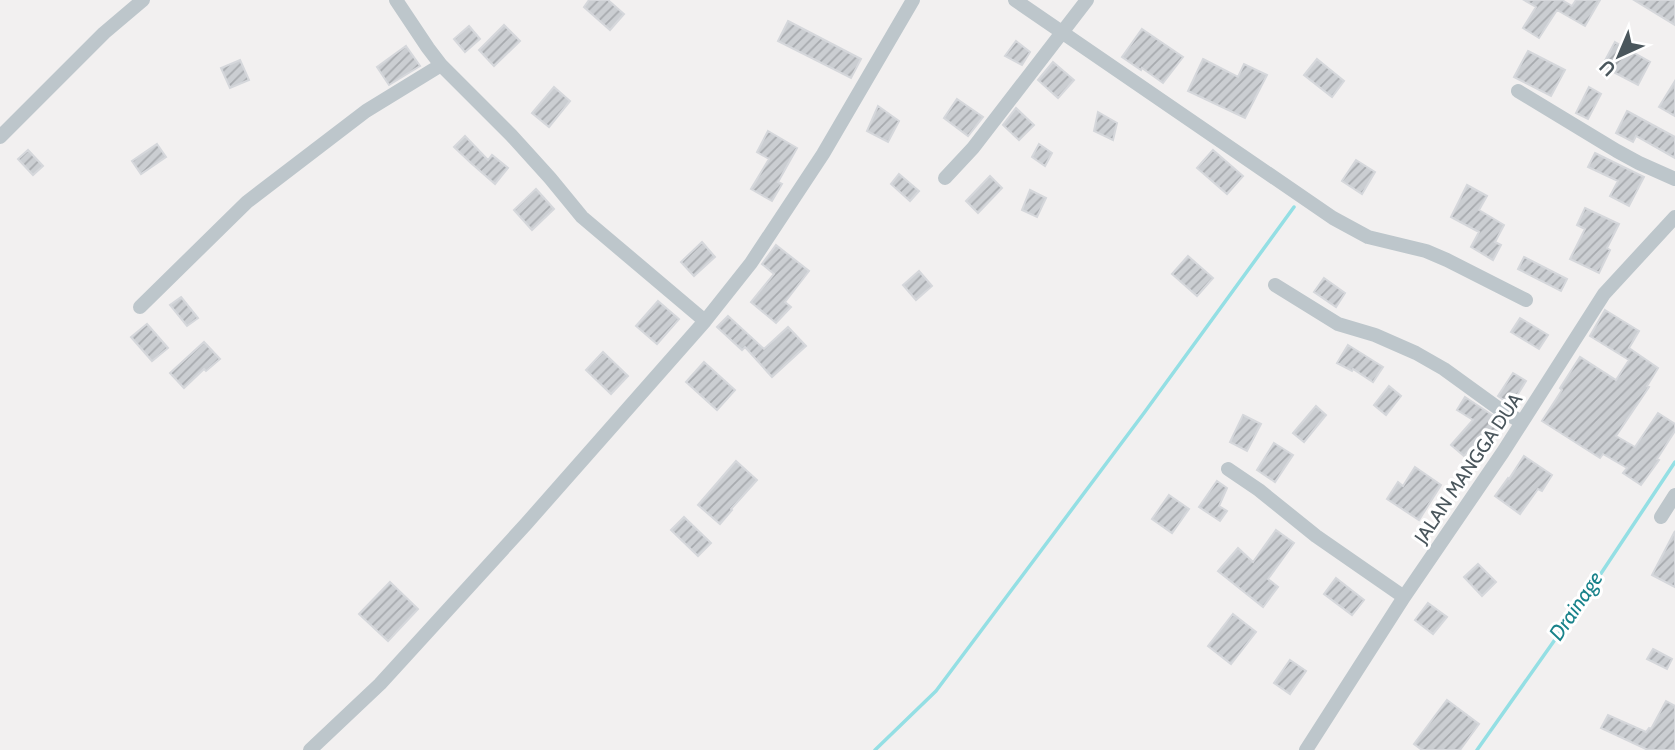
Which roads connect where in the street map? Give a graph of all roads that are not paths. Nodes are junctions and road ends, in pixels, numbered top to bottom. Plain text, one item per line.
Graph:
1 (143, 0) edge
2 (396, 0) edge
3 (913, 0) edge
4 (1015, 0) edge
5 (1087, 0) edge
6 (1062, 32) junction
7 (441, 65) junction
8 (1518, 91) dead end
9 (0, 137) edge
10 (945, 178) dead end
11 (1675, 179) edge
12 (1675, 218) edge
13 (1275, 285) dead end
14 (1526, 300) dead end
15 (140, 307) dead end
16 (705, 321) junction
17 (1522, 422) junction
18 (1228, 469) dead end
19 (1675, 495) edge
20 (1661, 517) dead end
21 (1404, 597) junction
22 (310, 750) edge
23 (1306, 750) edge

1 - 9 street
2 - 7 street
3 - 16 street
4 - 6 street
5 - 6 street
6 - 10 street
6 - 14 street
7 - 15 street
7 - 16 street
8 - 11 street
12 - 17 street, JALAN MANGGA DUA
13 - 17 street
16 - 22 street
17 - 21 street, JALAN MANGGA DUA
18 - 21 street
19 - 20 street
21 - 23 street, JALAN MANGGA DUA

